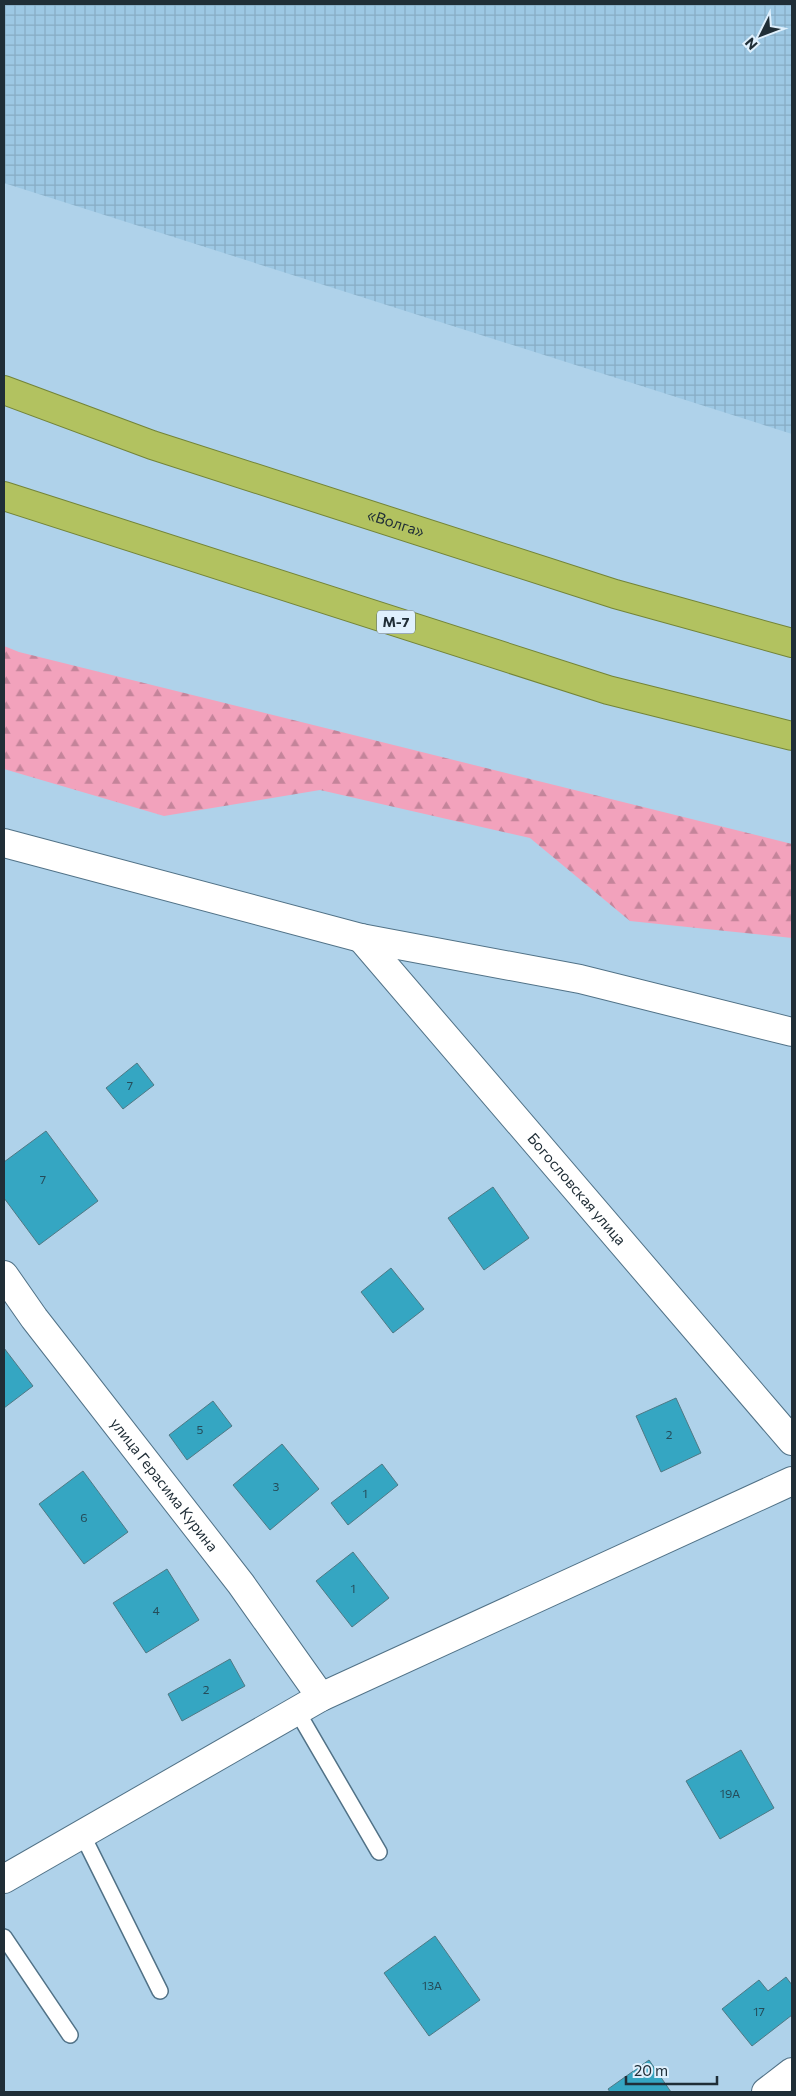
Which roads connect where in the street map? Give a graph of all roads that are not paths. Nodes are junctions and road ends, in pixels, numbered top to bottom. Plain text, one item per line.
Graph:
1 (4, 390) edge
2 (4, 496) edge
3 (792, 643) edge
4 (792, 736) edge
5 (4, 843) edge
6 (361, 938) junction
7 (792, 1032) edge
8 (4, 1275) edge
9 (792, 1441) edge
10 (792, 1481) edge
11 (321, 1697) junction
12 (297, 1711) junction
13 (82, 1834) junction
14 (379, 1852) dead end
15 (4, 1879) edge
16 (4, 1937) edge
17 (160, 1991) dead end
18 (70, 2035) dead end
19 (792, 2072) edge
20 (766, 2092) edge

1 - 3 highway, «Волга»
2 - 4 highway, М-7
5 - 6 street
6 - 7 street
6 - 9 street, Богословская улица
8 - 11 street, улица Герасима Курина
10 - 11 street
11 - 12 street
12 - 13 street
12 - 14 lane
13 - 15 street
13 - 17 lane
16 - 18 lane
19 - 20 street

